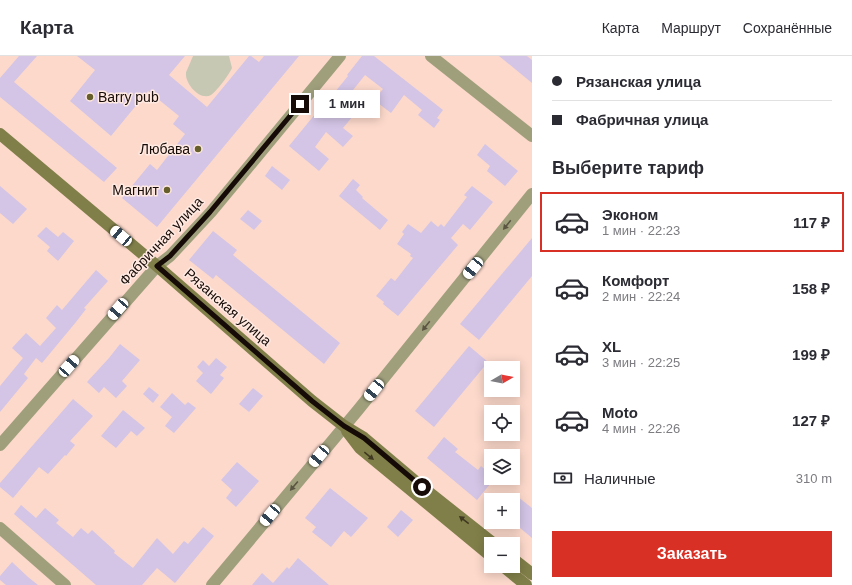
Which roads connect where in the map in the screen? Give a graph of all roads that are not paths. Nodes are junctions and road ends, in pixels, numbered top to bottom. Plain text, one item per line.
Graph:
1 (340, 56) edge
2 (431, 56) edge
3 (0, 134) edge
4 (532, 136) edge
5 (532, 194) edge
6 (157, 266) junction
7 (344, 426) junction
8 (0, 445) edge
9 (0, 528) edge
10 (485, 537) edge
11 (484, 550) edge
12 (520, 565) edge
13 (511, 573) edge
14 (532, 574) edge
15 (65, 585) edge
16 (212, 585) edge
17 (526, 585) edge

1 - 6 street, Фабричная улица
2 - 4 street
3 - 6 main road, Рязанская улица
5 -> 7 street
6 - 7 main road, Рязанская улица
6 - 8 street, Фабричная улица
10 -> 7 main road, Рязанская улица
7 -> 11 main road, Рязанская улица
7 -> 16 street
9 - 15 street
12 - 14 main road
13 - 17 main road

